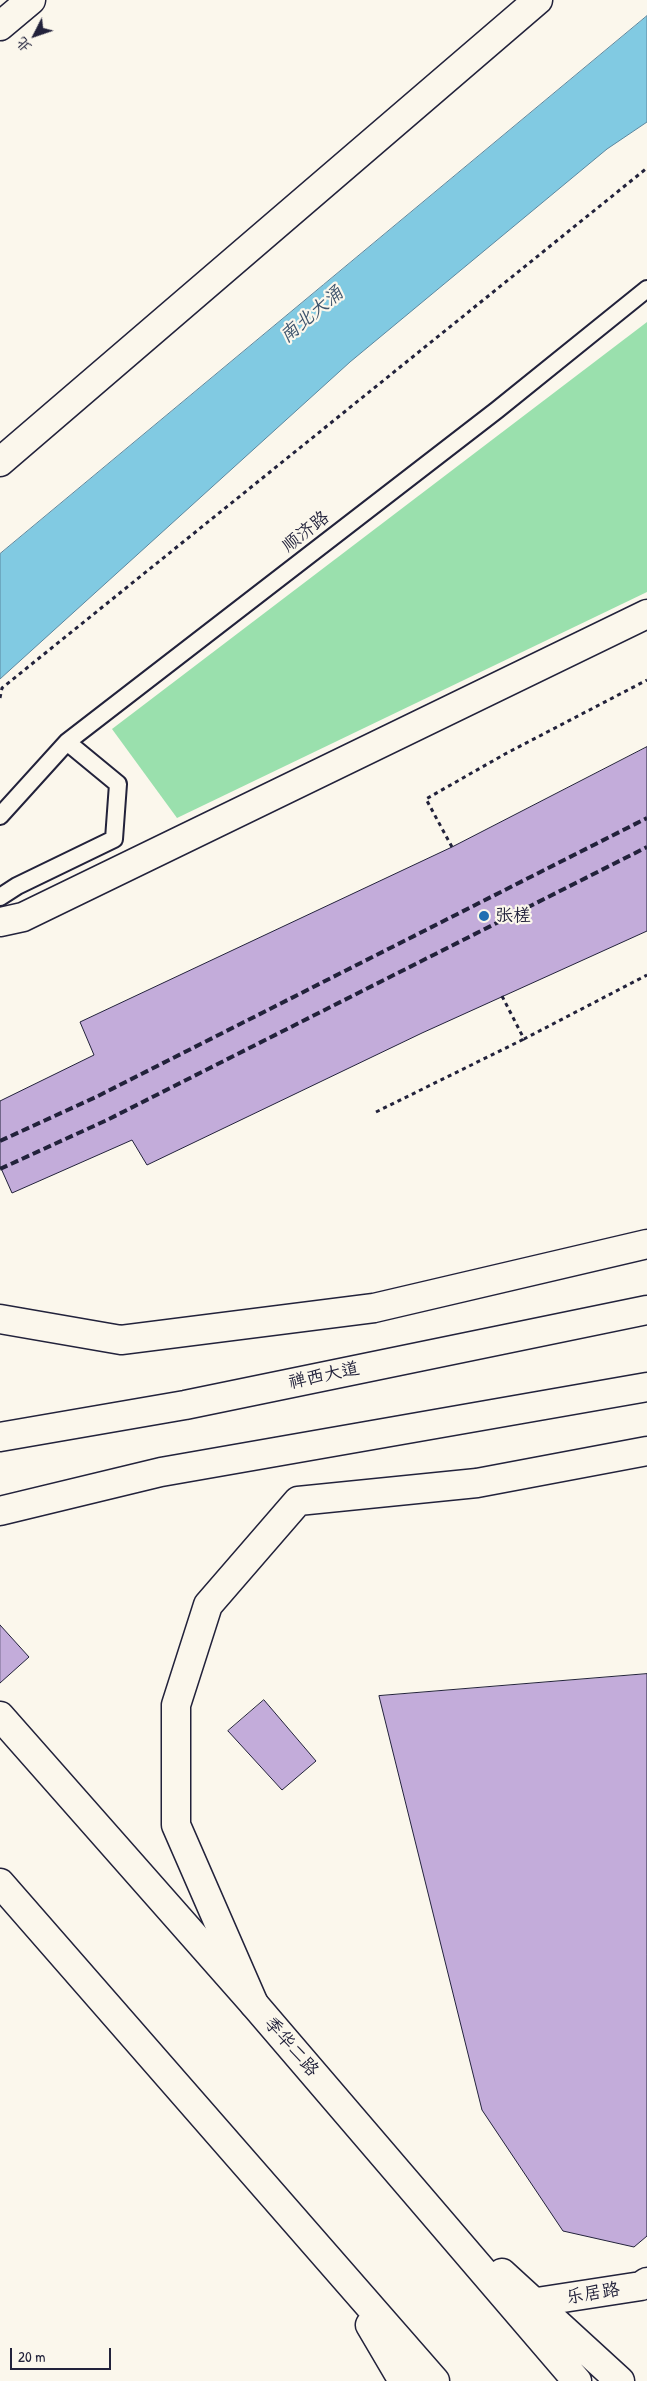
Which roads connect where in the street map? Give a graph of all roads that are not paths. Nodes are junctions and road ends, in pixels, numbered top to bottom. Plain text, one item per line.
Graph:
1 (31, 0) edge
2 (538, 0) edge
3 (0, 26) edge
4 (647, 289) edge
5 (0, 462) edge
6 (647, 614) edge
7 (67, 742) junction
8 (0, 816) edge
9 (0, 897) edge
10 (0, 922) edge
11 (647, 1244) edge
12 (647, 1310) edge
13 (0, 1319) edge
14 (647, 1387) edge
15 (0, 1437) edge
16 (647, 1451) edge
17 (0, 1511) edge
18 (0, 1716) edge
19 (0, 1883) edge
20 (254, 2004) junction
21 (436, 2217) junction
22 (337, 2268) junction
23 (647, 2282) edge
24 (537, 2302) junction
25 (403, 2381) edge
26 (435, 2381) edge
27 (577, 2381) edge
28 (620, 2381) edge

1 - 3 main road
2 - 5 main road
4 - 7 lane, 顺济路
6 - 10 main road
7 - 8 lane, 顺济路
7 - 9 lane
11 - 13 main road
12 - 15 main road, 禅西大道
14 - 17 main road
16 - 20 main road
18 - 20 main road, 季华二路
19 - 22 main road
20 - 21 main road, 季华二路
21 - 24 main road
21 - 27 main road, 季华二路
22 - 25 main road
22 - 26 main road
23 - 24 main road, 乐居路
24 - 28 main road

